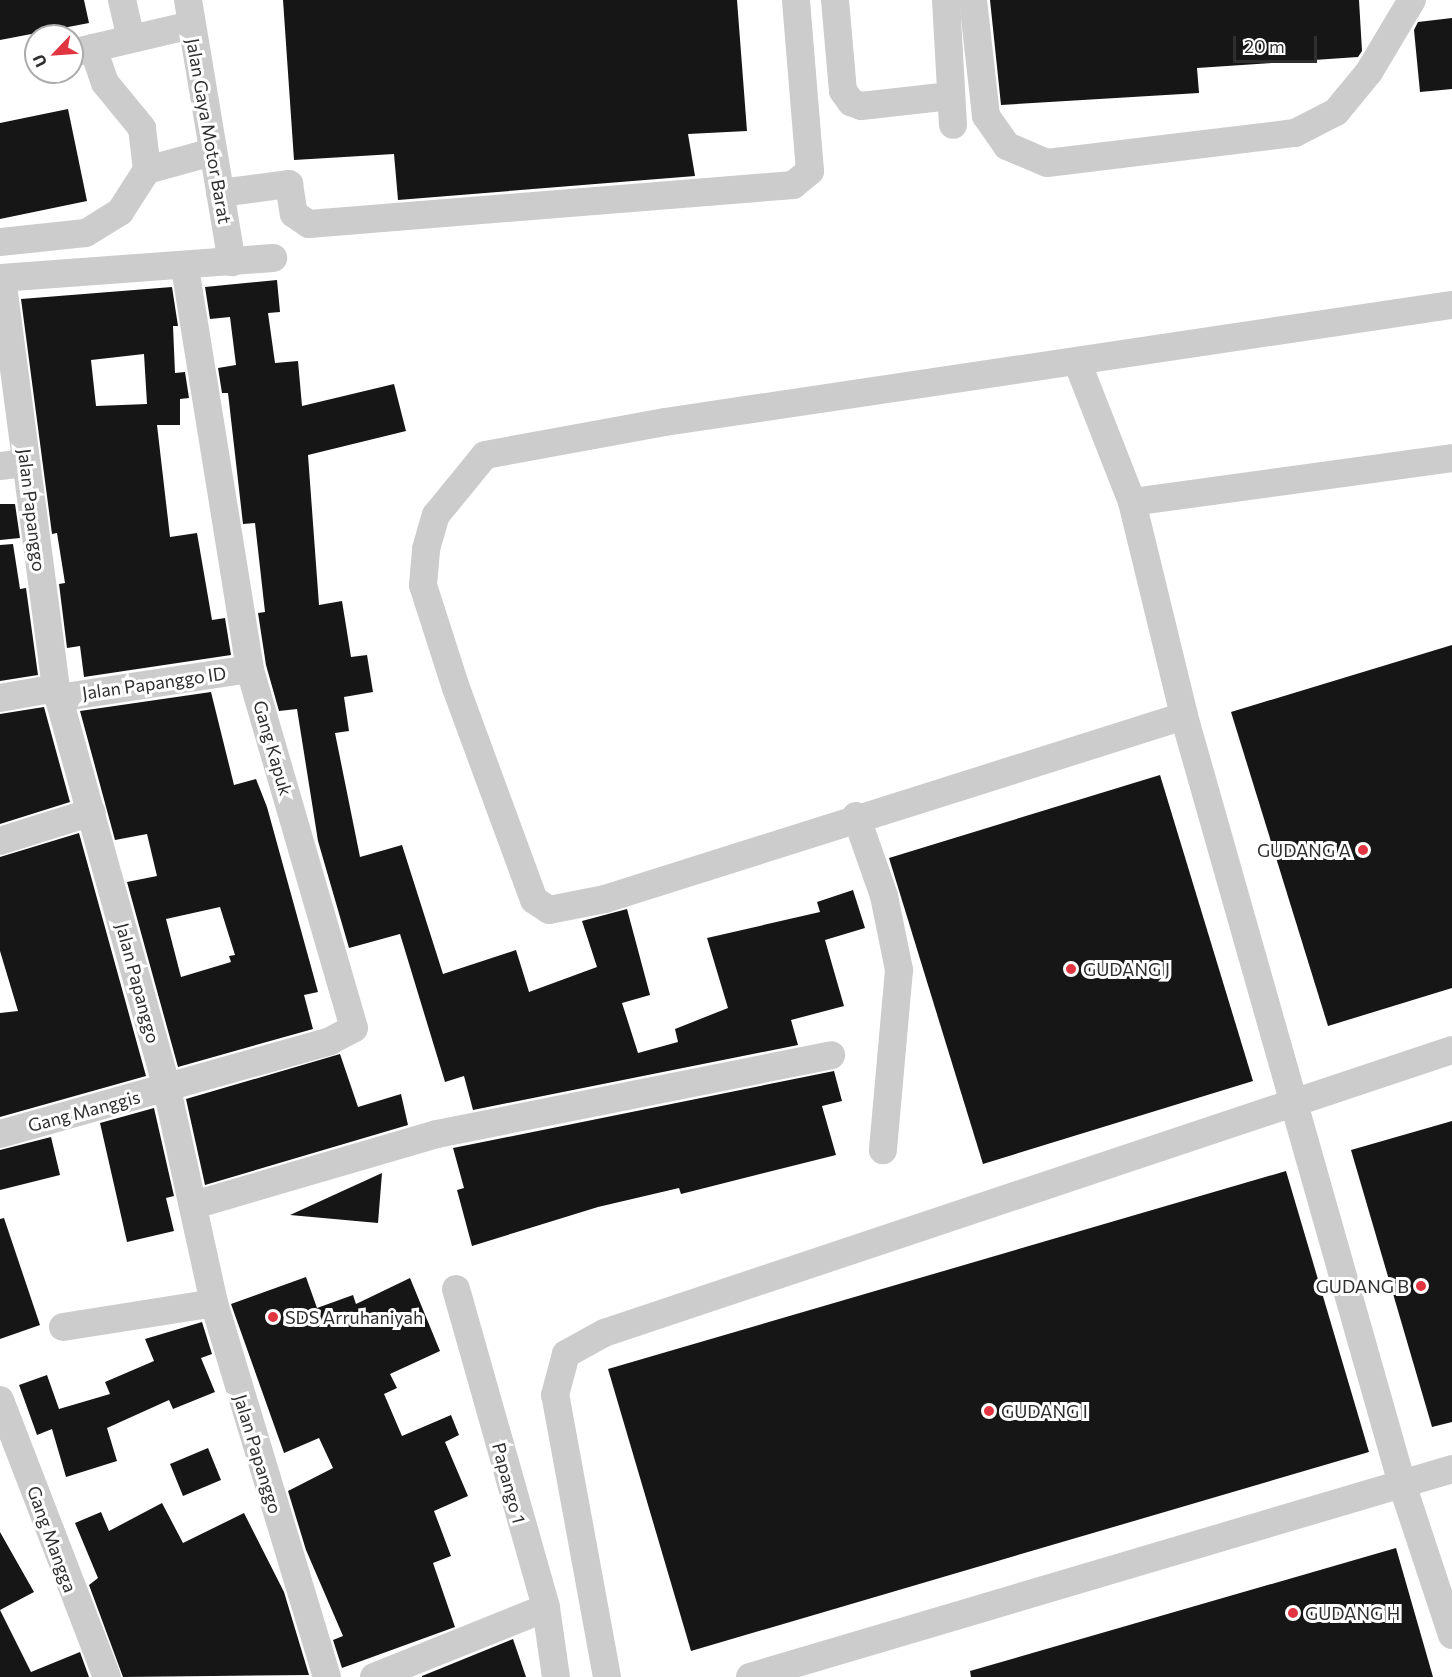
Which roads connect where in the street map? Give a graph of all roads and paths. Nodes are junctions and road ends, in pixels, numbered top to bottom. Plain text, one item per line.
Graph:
1 (122, 0) edge
2 (796, 0) edge
3 (835, 0) edge
4 (946, 0) edge
5 (973, 0) edge
6 (1412, 0) edge
7 (189, 12) edge
8 (131, 39) junction
9 (84, 50) edge
10 (84, 53) edge
11 (950, 96) junction
12 (953, 125) dead end
13 (213, 152) junction
14 (147, 170) junction
15 (220, 193) junction
16 (0, 242) edge
17 (273, 258) dead end
18 (232, 262) junction
19 (185, 267) junction
20 (1, 278) edge
21 (1452, 305) edge
22 (1078, 364) junction
23 (1452, 459) edge
24 (13, 464) edge
25 (1132, 502) junction
26 (250, 669) junction
27 (57, 693) junction
28 (0, 698) edge
29 (1184, 716) junction
30 (92, 812) junction
31 (856, 816) junction
32 (0, 841) edge
33 (1452, 1050) edge
34 (831, 1056) dead end
35 (167, 1089) junction
36 (1295, 1102) junction
37 (0, 1134) edge
38 (883, 1149) dead end
39 (194, 1205) junction
40 (456, 1289) dead end
41 (214, 1304) junction
42 (63, 1327) dead end
43 (0, 1400) edge
44 (1452, 1469) edge
45 (1402, 1484) junction
46 (546, 1608) junction
47 (1452, 1635) edge
48 (107, 1677) edge
49 (327, 1677) edge
50 (374, 1677) edge
51 (556, 1677) edge
52 (607, 1677) edge
53 (750, 1677) edge

1 - 8 street
2 - 15 street
3 - 11 street
4 - 11 street
5 - 6 street
7 - 8 street
7 - 13 street, Jalan Gaya Motor Barat
8 - 9 street
10 - 14 street
11 - 12 street
13 - 14 street
13 - 15 street, Jalan Gaya Motor Barat
14 - 16 street
15 - 18 street, Jalan Gaya Motor Barat
17 - 18 street, Jalan Papanggo
18 - 19 street, Jalan Papanggo
19 - 20 street, Jalan Papanggo
19 - 26 street, Gang Kapuk
20 - 24 street, Jalan Papanggo
21 - 22 street
22 - 25 street
22 - 31 street
23 - 25 street
24 - 27 street, Jalan Papanggo
25 - 29 street
26 - 27 street, Jalan Papanggo ID
26 - 35 street, Gang Kapuk
27 - 28 street, Jalan Papanggo ID
27 - 30 street, Jalan Papanggo
29 - 31 street
29 - 36 street
30 - 32 street
30 - 35 street, Jalan Papanggo
31 - 38 street
33 - 36 street
34 - 39 street
35 - 37 street, Gang Manggis
35 - 39 street, Jalan Papanggo
36 - 45 street
36 - 52 street
39 - 41 street, Jalan Papanggo
40 - 46 street, Papango 1
41 - 42 street
41 - 49 street, Jalan Papanggo
43 - 48 street, Gang Mangga
44 - 45 street
45 - 47 street
45 - 53 street
46 - 50 street
46 - 51 street, Papango 1

